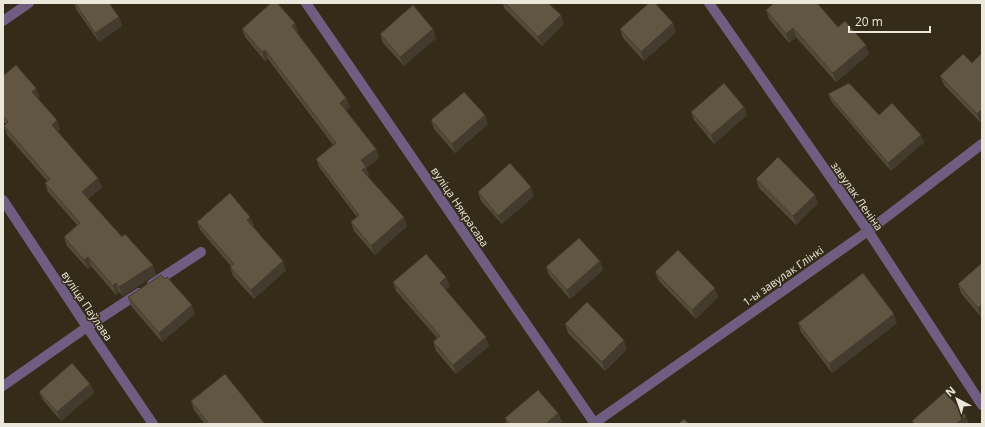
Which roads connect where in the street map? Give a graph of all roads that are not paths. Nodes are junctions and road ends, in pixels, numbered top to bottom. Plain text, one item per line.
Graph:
1 (29, 3) edge
2 (306, 3) edge
3 (709, 3) edge
4 (3, 21) edge
5 (982, 144) edge
6 (3, 200) edge
7 (868, 231) junction
8 (201, 252) dead end
9 (87, 327) junction
10 (3, 386) edge
11 (982, 405) edge
12 (153, 424) edge
13 (594, 424) edge

1 - 4 street
2 - 13 street, вуліца Някрасава
3 - 7 street, завулак Леніна
5 - 7 street, 1-ы завулак Глінкі
6 - 9 street, вуліца Паўлава
7 - 11 street, завулак Леніна
7 - 13 street, 1-ы завулак Глінкі
8 - 9 street
9 - 10 street
9 - 12 street, вуліца Паўлава

